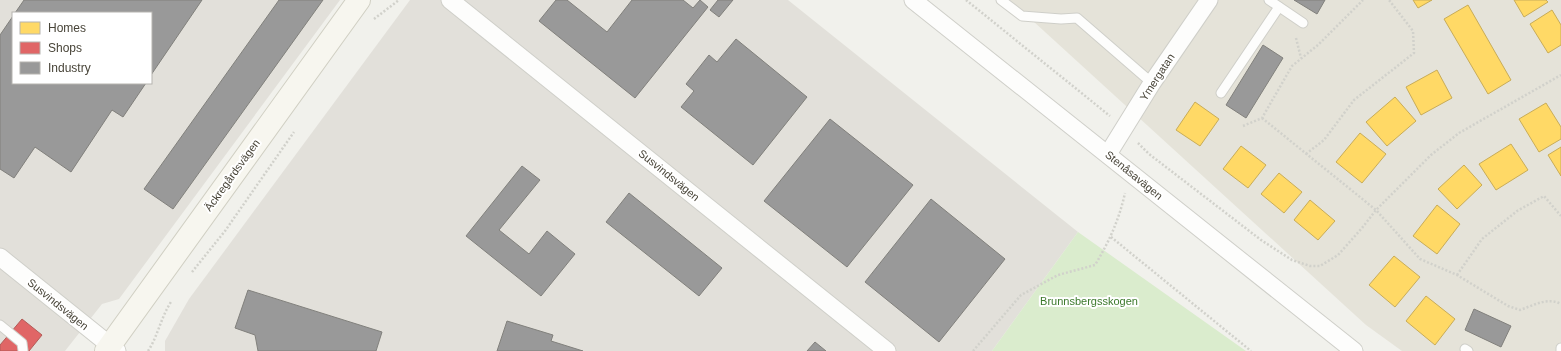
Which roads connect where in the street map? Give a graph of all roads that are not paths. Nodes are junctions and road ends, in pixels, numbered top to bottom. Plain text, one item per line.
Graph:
1 (359, 0) edge
2 (450, 0) edge
3 (912, 0) edge
4 (1001, 0) edge
5 (1209, 0) edge
6 (1269, 0) edge
7 (1279, 7) junction
8 (1303, 23) road end
9 (1152, 83) junction
10 (1221, 93) dead end
11 (1108, 154) junction
12 (0, 258) edge
13 (0, 325) edge
14 (111, 349) edge
15 (23, 351) edge
16 (887, 351) edge
17 (1354, 351) edge

1 - 14 street, Äckregårdsvägen
2 - 16 street, Susvindsvägen
3 - 11 street, Stenåsavägen
4 - 9 lane
5 - 9 street, Ymergatan
6 - 7 lane
7 - 8 lane
7 - 10 lane
9 - 11 street, Ymergatan
11 - 17 street, Stenåsavägen
12 - 14 street, Susvindsvägen
13 - 15 lane

